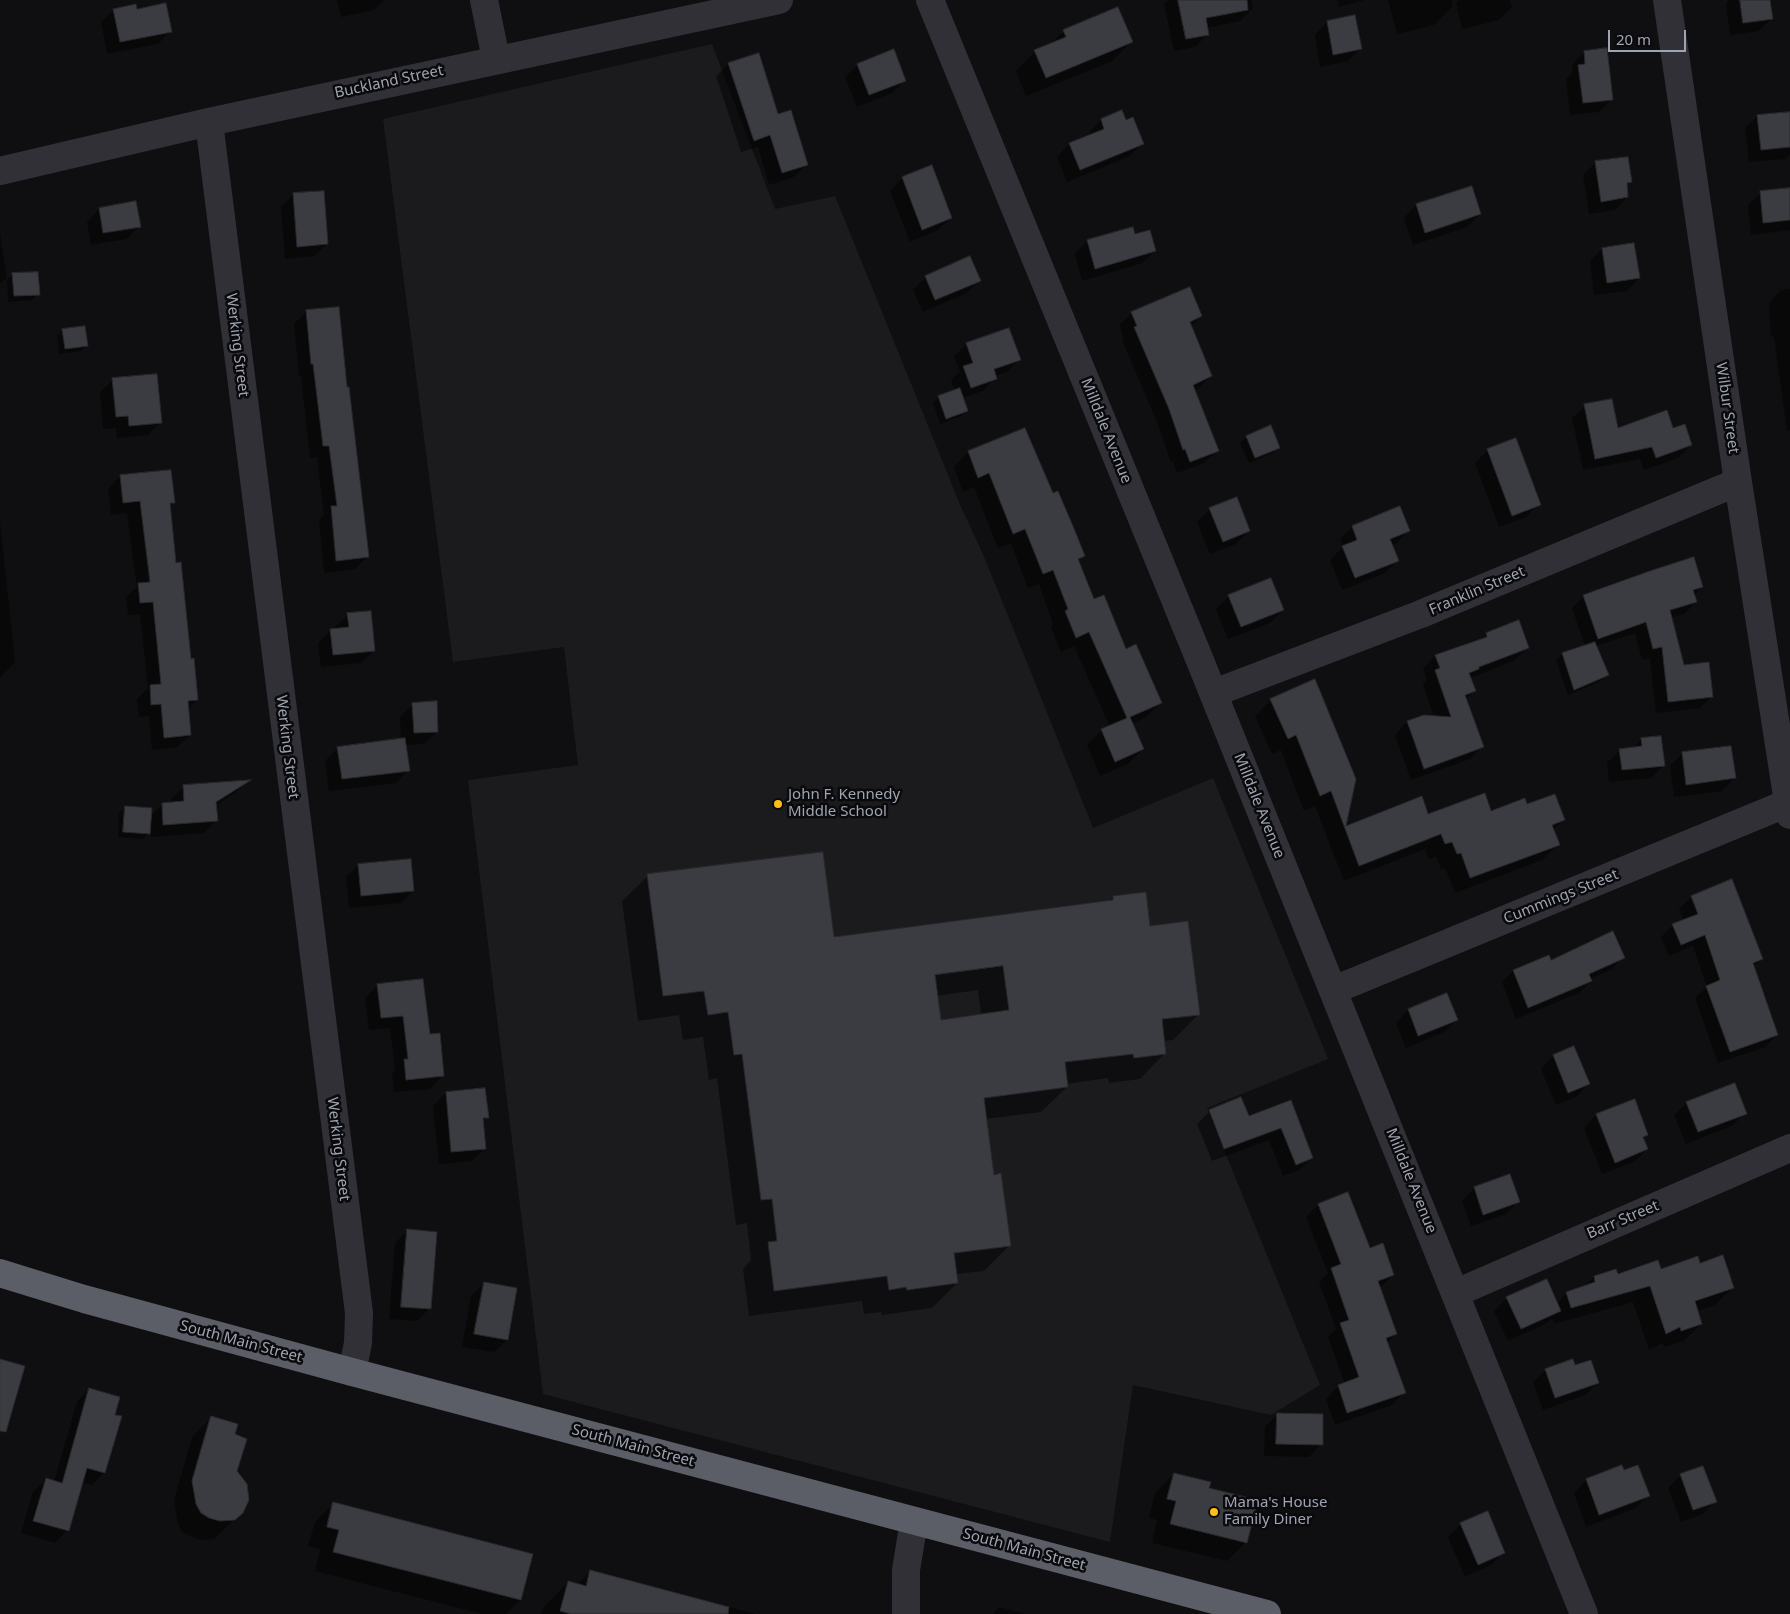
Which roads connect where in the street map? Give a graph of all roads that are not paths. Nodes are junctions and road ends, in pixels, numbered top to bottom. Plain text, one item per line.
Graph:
1 (484, 0) edge
2 (779, 0) edge
3 (930, 0) edge
4 (1667, 0) edge
5 (496, 59) junction
6 (209, 122) junction
7 (0, 171) edge
8 (1738, 482) junction
9 (1214, 693) junction
10 (1789, 809) edge
11 (1334, 990) junction
12 (1790, 1148) edge
13 (0, 1273) edge
14 (1456, 1293) junction
15 (352, 1372) junction
16 (914, 1521) junction
17 (906, 1614) edge
18 (1267, 1614) edge
19 (1584, 1614) edge

1 - 5 street
2 - 5 street, Buckland Street
3 - 9 street, Milldale Avenue
4 - 8 street, Wilbur Street
5 - 6 street, Buckland Street
6 - 7 street, Buckland Street
6 - 15 street, Werking Street
8 - 9 street, Franklin Street
8 - 10 street, Wilbur Street
9 - 11 street, Milldale Avenue
10 - 11 street, Cummings Street
11 - 14 street, Milldale Avenue
12 - 14 street, Barr Street
13 - 15 highway, South Main Street
14 - 19 street, Milldale Avenue
15 - 16 highway, South Main Street
16 - 17 street
16 - 18 highway, South Main Street

